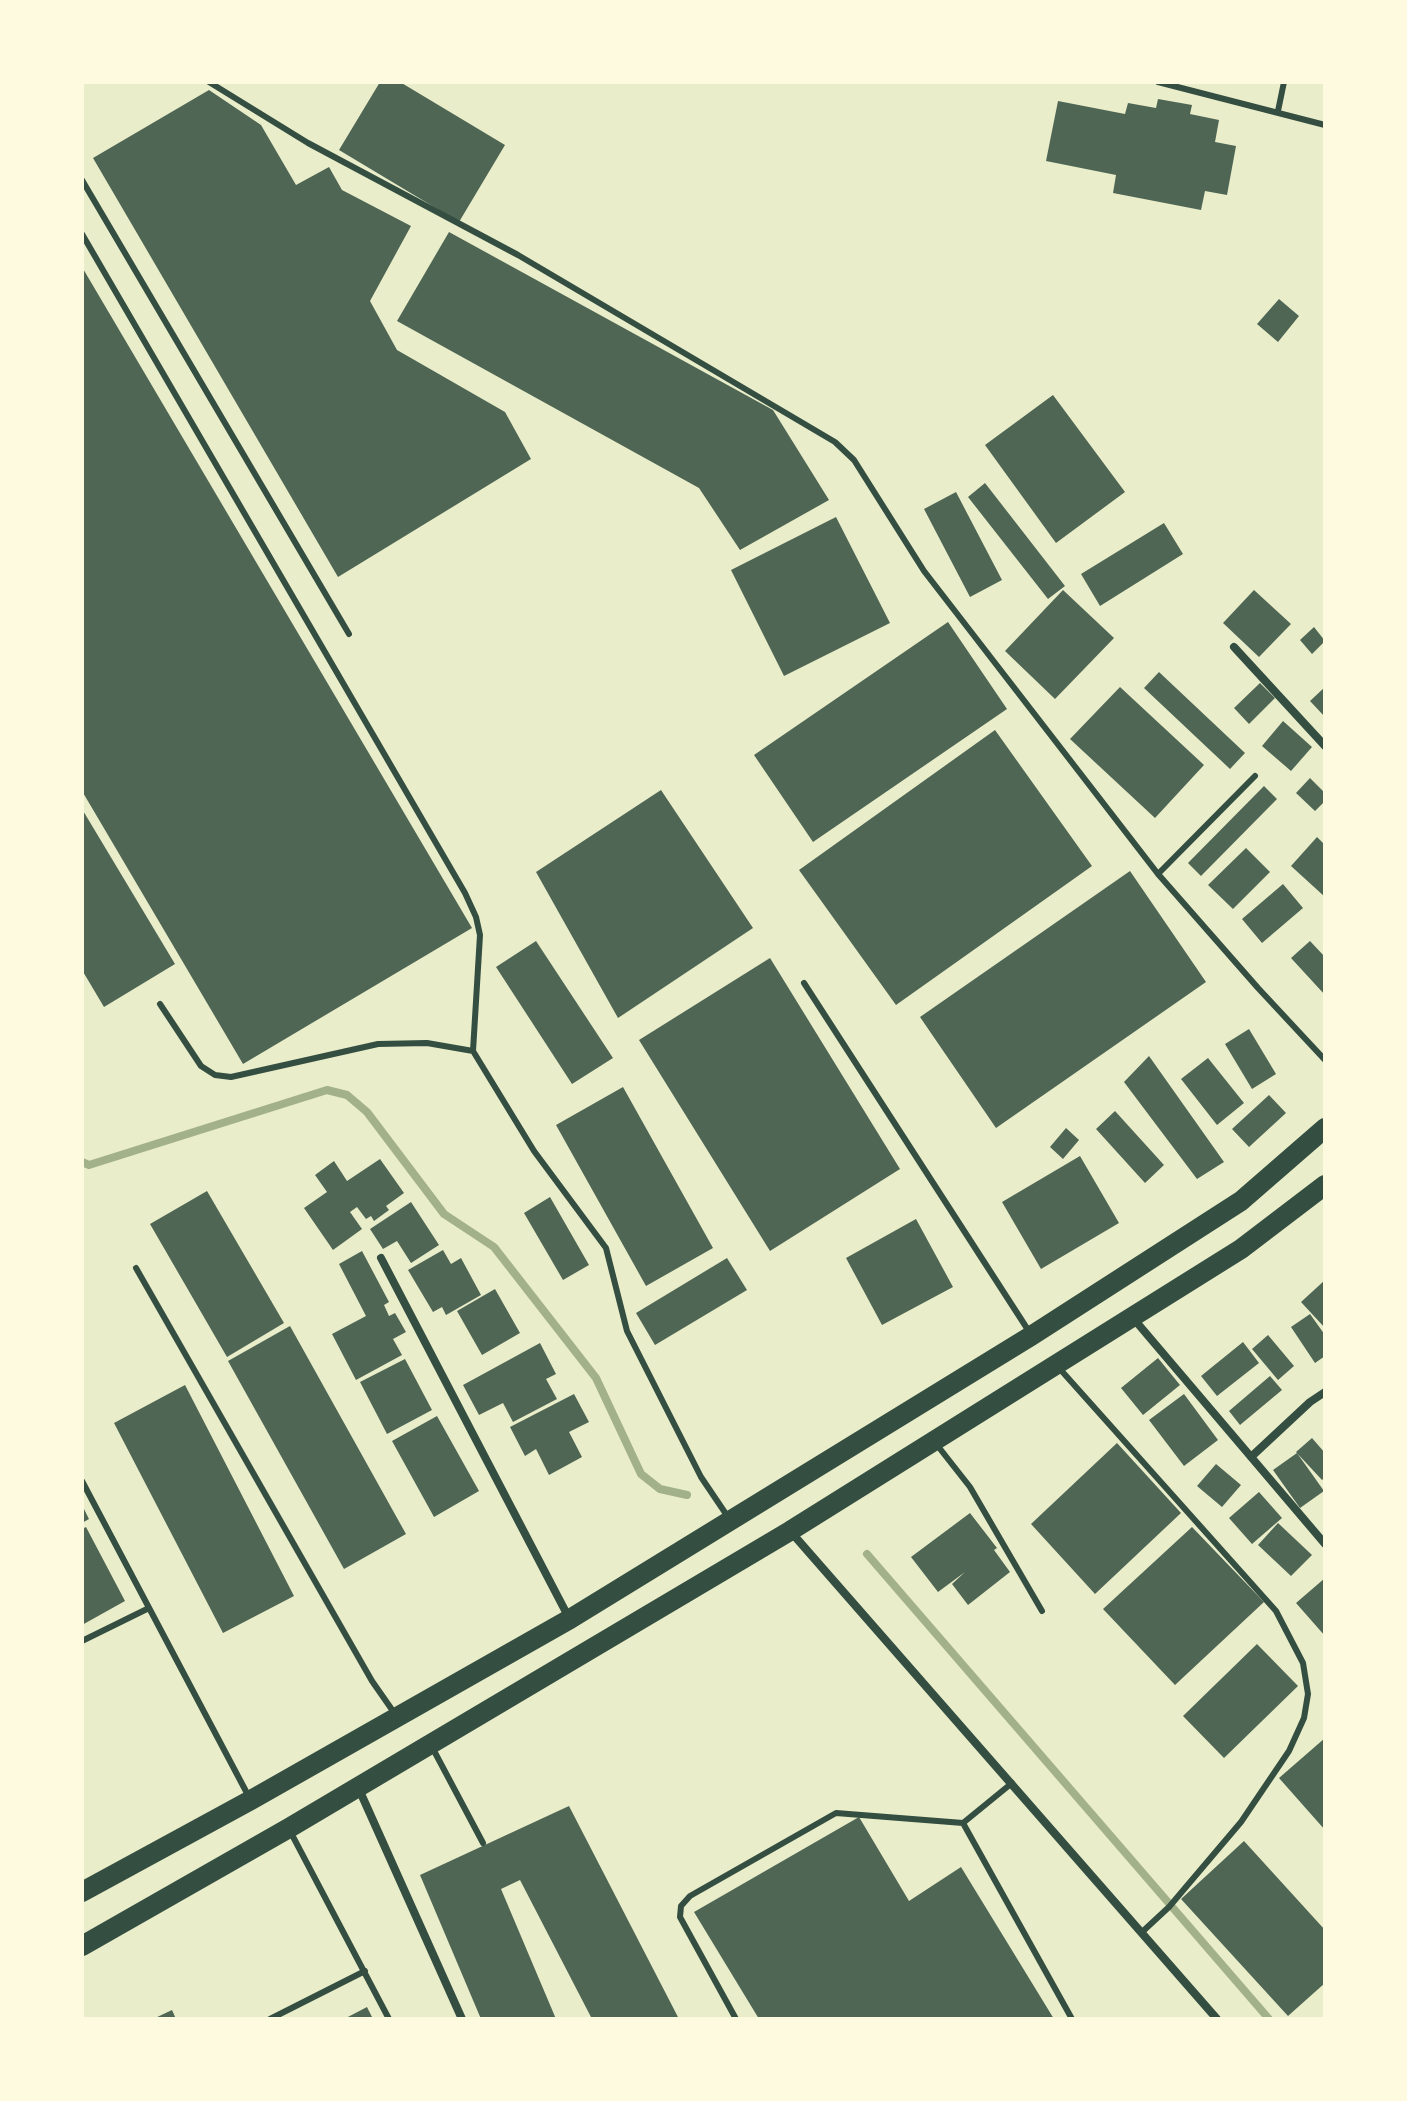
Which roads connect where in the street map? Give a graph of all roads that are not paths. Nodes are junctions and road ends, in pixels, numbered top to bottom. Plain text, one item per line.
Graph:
1 (209, 82) edge
2 (1158, 82) edge
3 (1284, 82) edge
4 (1278, 111) junction
5 (1325, 125) edge
6 (82, 180) edge
7 (82, 234) edge
8 (349, 634) dead end
9 (1234, 647) dead end
10 (1325, 746) edge
11 (1255, 776) dead end
12 (1158, 874) junction
13 (804, 983) dead end
14 (160, 1004) dead end
15 (473, 1051) junction
16 (1325, 1060) edge
17 (1325, 1128) edge
18 (1325, 1185) edge
19 (381, 1258) dead end
20 (136, 1268) dead end
21 (1132, 1317) junction
22 (1031, 1336) junction
23 (1057, 1365) junction
24 (1325, 1392) edge
25 (935, 1442) junction
26 (1251, 1457) junction
27 (82, 1481) edge
28 (730, 1520) junction
29 (790, 1531) junction
30 (1325, 1544) edge
31 (149, 1608) junction
32 (1042, 1611) dead end
33 (570, 1619) junction
34 (82, 1641) edge
35 (398, 1717) junction
36 (430, 1744) junction
37 (1012, 1783) junction
38 (358, 1786) junction
39 (251, 1800) junction
40 (963, 1823) junction
41 (289, 1828) junction
42 (483, 1843) dead end
43 (82, 1892) edge
44 (1141, 1933) junction
45 (82, 1946) edge
46 (365, 1971) junction
47 (270, 2019) edge
48 (389, 2019) edge
49 (462, 2019) edge
50 (736, 2019) edge
51 (1072, 2019) edge
52 (1217, 2019) edge

1 - 12 lane
2 - 4 lane
3 - 4 lane
4 - 5 lane
6 - 8 lane
7 - 15 lane
9 - 10 street
11 - 12 lane
12 - 16 lane
13 - 22 lane
14 - 15 lane
15 - 28 lane
17 - 22 highway
18 - 21 highway
19 - 33 street
20 - 35 lane
21 - 23 highway
21 - 26 street
22 - 28 highway
23 - 25 highway
23 - 44 lane
24 - 26 street
25 - 29 highway
25 - 32 lane
26 - 30 street
27 - 31 lane
28 - 33 highway
29 - 36 highway
29 - 37 street
31 - 34 lane
31 - 39 lane
33 - 35 highway
35 - 39 highway
36 - 38 highway
36 - 42 lane
37 - 40 lane
37 - 44 street
38 - 41 highway
38 - 49 street
39 - 43 highway
40 - 50 lane
40 - 51 lane
41 - 45 highway
41 - 46 lane
44 - 52 street
46 - 47 lane
46 - 48 lane

